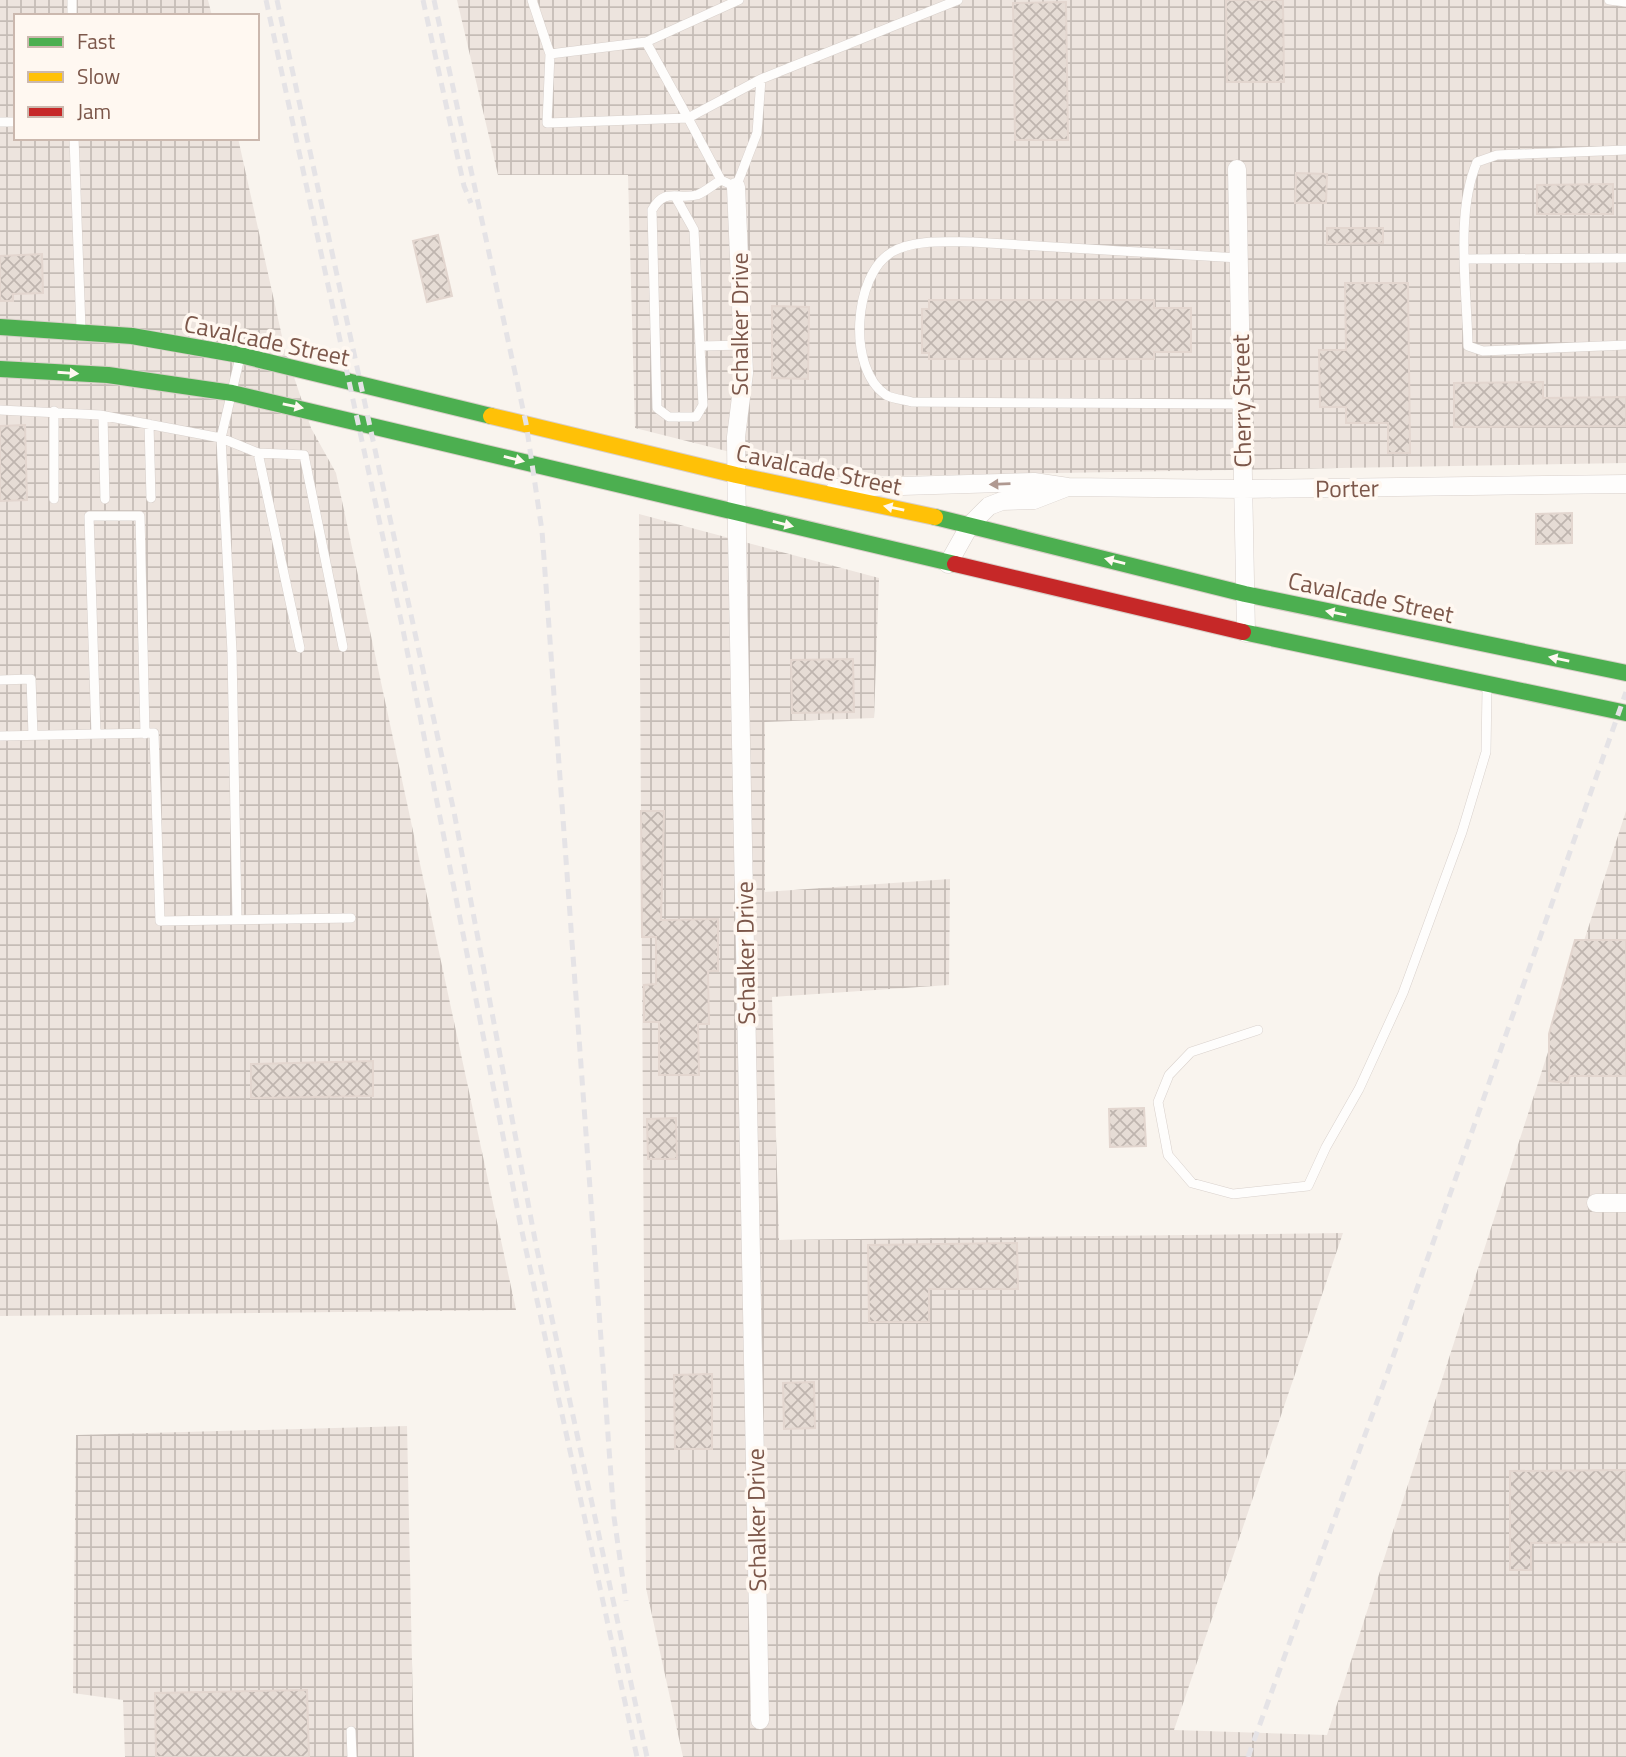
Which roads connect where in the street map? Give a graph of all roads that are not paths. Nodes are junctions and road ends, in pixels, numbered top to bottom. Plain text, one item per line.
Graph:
1 (532, 0) edge
2 (738, 0) edge
3 (958, 0) edge
4 (1609, 0) edge
5 (1626, 2) edge
6 (646, 42) junction
7 (550, 54) junction
8 (761, 79) junction
9 (688, 118) junction
10 (75, 140) edge
11 (1626, 150) edge
12 (1237, 169) dead end
13 (729, 183) junction
14 (675, 196) junction
15 (1239, 258) junction
16 (1626, 258) edge
17 (1466, 259) junction
18 (0, 327) edge
19 (81, 331) junction
20 (743, 345) junction
21 (1626, 345) edge
22 (701, 346) junction
23 (240, 355) junction
24 (0, 369) edge
25 (232, 393) junction
26 (1241, 404) junction
27 (0, 411) edge
28 (54, 411) junction
29 (103, 416) junction
30 (149, 424) junction
31 (463, 427) junction
32 (222, 438) junction
33 (258, 453) junction
34 (736, 475) junction
35 (1626, 484) edge
36 (1068, 487) junction
37 (798, 488) junction
38 (1243, 489) junction
39 (151, 498) dead end
40 (54, 499) dead end
41 (105, 499) dead end
42 (737, 513) junction
43 (970, 525) junction
44 (948, 564) junction
45 (1245, 594) junction
46 (1246, 633) junction
47 (343, 646) dead end
48 (300, 648) dead end
49 (1626, 673) edge
50 (0, 680) edge
51 (1487, 683) junction
52 (1626, 713) edge
53 (96, 734) junction
54 (145, 734) junction
55 (33, 735) junction
56 (0, 736) edge
57 (351, 918) dead end
58 (237, 920) junction
59 (1258, 1030) dead end
60 (1596, 1203) dead end
61 (1626, 1203) edge
62 (760, 1720) dead end
63 (351, 1731) dead end
64 (352, 1757) edge

1 - 7 lane
2 - 6 lane
3 - 8 lane
4 - 5 lane
6 - 7 lane
6 - 9 lane
7 - 9 lane
8 - 9 lane
8 - 13 lane
9 - 13 lane
10 - 19 lane
11 - 17 lane
12 - 15 street, Cherry Street
13 - 14 lane
13 - 20 street, Schalker Drive
14 - 22 lane
14 - 22 lane
15 - 26 street, Cherry Street
15 - 26 lane
16 - 17 lane
17 - 21 lane
18 - 19 main road, Cavalcade Street
19 - 23 main road, Cavalcade Street
20 - 22 lane
20 - 34 street, Schalker Drive
23 - 25 lane
23 - 31 main road, Cavalcade Street
24 -> 25 main road, Cavalcade Street
25 -> 31 main road, Cavalcade Street
25 - 32 lane
26 - 38 street, Cherry Street
27 - 28 lane
28 - 29 lane
28 - 40 lane
29 - 30 lane
29 - 41 lane
30 - 32 lane
30 - 39 lane
31 - 34 main road, Cavalcade Street
31 -> 42 main road, Cavalcade Street
32 - 33 lane
32 - 58 lane
33 - 47 lane
33 - 48 lane
34 - 37 main road, Cavalcade Street
34 - 42 street, Schalker Drive
35 - 38 street, Porter
36 -> 37 street, Porter
36 - 38 street, Porter
36 - 43 street, Porter
43 -> 37 main road, Cavalcade Street
38 - 45 street, Cherry Street
42 -> 44 main road, Cavalcade Street
42 - 62 street, Schalker Drive
43 - 44 street, Porter
45 -> 43 main road, Cavalcade Street
44 - 46 main road, Cavalcade Street
45 - 46 street, Cherry Street
49 -> 45 main road, Cavalcade Street
46 - 51 main road, Cavalcade Street
50 - 55 lane
51 - 52 main road, Cavalcade Street
51 - 59 lane
53 - 54 lane
53 - 54 lane
53 - 55 lane
54 - 58 lane
55 - 56 lane
57 - 58 lane
60 - 61 street
63 - 64 lane

